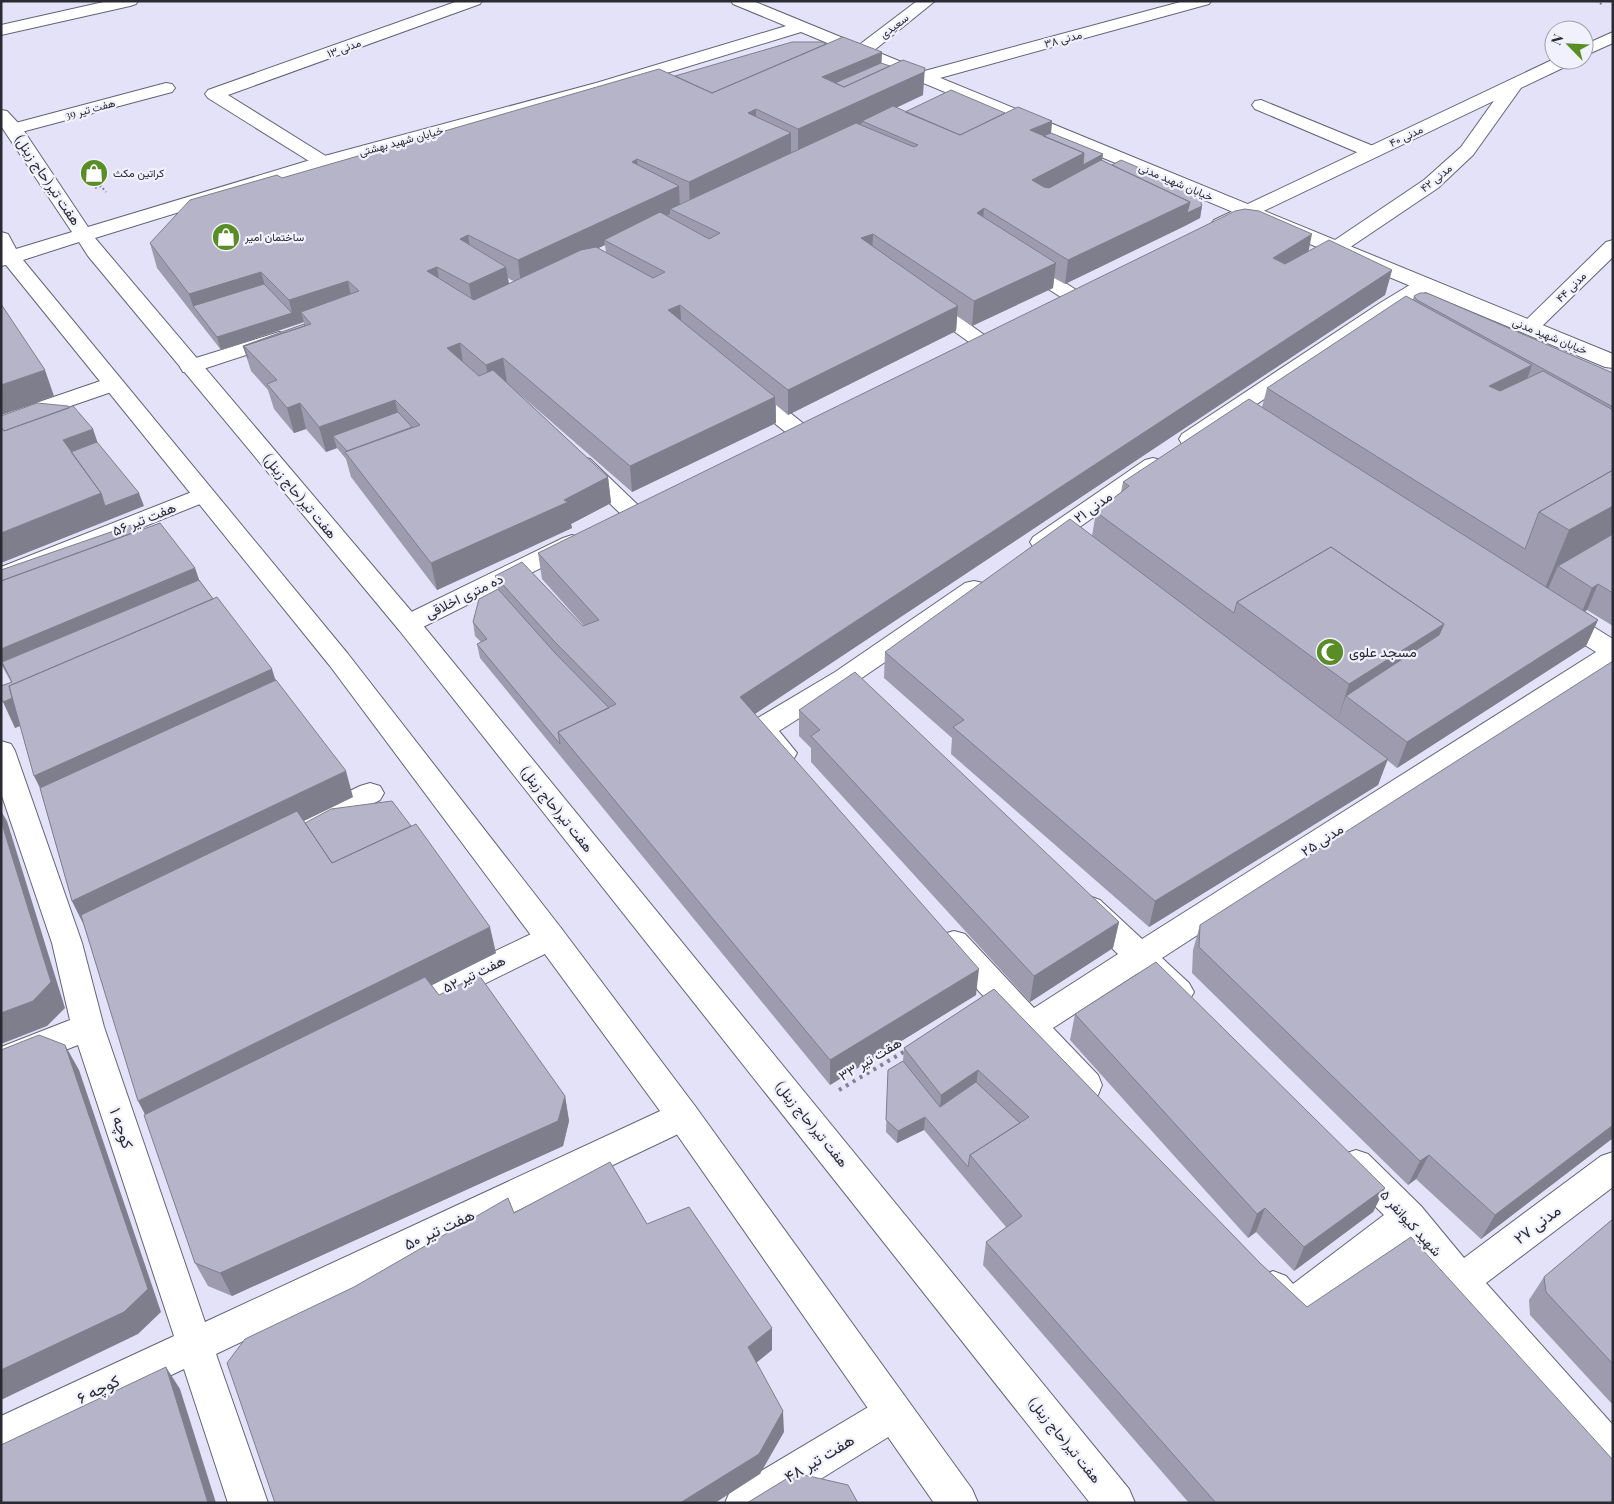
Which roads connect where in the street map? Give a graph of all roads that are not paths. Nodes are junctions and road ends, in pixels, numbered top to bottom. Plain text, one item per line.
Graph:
1 (130, 1) edge
2 (474, 1) edge
3 (739, 1) edge
4 (928, 1) edge
5 (1203, 1) edge
6 (801, 27) junction
7 (1, 30) edge
8 (1613, 37) edge
9 (1594, 46) edge
10 (861, 52) junction
11 (1545, 70) edge
12 (923, 77) junction
13 (1514, 85) junction
14 (166, 88) dead end
15 (955, 90) junction
16 (937, 99) edge
17 (1261, 105) dead end
18 (8, 122) edge
19 (1372, 152) junction
20 (323, 162) junction
21 (1247, 211) junction
22 (83, 233) junction
23 (1204, 233) edge
24 (1613, 246) edge
25 (1336, 248) junction
26 (4, 251) edge
27 (1003, 252) edge
28 (1314, 261) edge
29 (1424, 284) junction
30 (912, 293) edge
31 (1075, 297) edge
32 (1530, 328) junction
33 (295, 333) edge
34 (983, 343) edge
35 (1613, 362) edge
36 (191, 367) junction
37 (733, 378) edge
38 (112, 384) junction
39 (1233, 409) junction
40 (1, 423) edge
41 (1258, 425) edge
42 (801, 433) edge
43 (564, 447) edge
44 (202, 495) junction
45 (633, 513) edge
46 (588, 535) edge
47 (1025, 554) edge
48 (517, 570) junction
49 (1, 576) edge
50 (992, 576) edge
51 (537, 590) edge
52 (1538, 604) edge
53 (408, 624) junction
54 (1613, 653) edge
55 (5, 772) edge
56 (801, 773) edge
57 (370, 793) dead end
58 (281, 837) edge
59 (1068, 888) edge
60 (934, 921) edge
61 (550, 937) junction
62 (1141, 956) junction
63 (1197, 1011) edge
64 (374, 1023) edge
65 (1032, 1026) junction
66 (88, 1027) junction
67 (1, 1061) edge
68 (1104, 1105) edge
69 (683, 1116) junction
70 (1339, 1148) edge
71 (1613, 1167) edge
72 (1409, 1217) junction
73 (1251, 1264) edge
74 (1461, 1281) junction
75 (196, 1343) junction
76 (893, 1413) junction
77 (1, 1436) edge
78 (1613, 1454) edge
79 (248, 1503) edge
80 (745, 1503) edge
81 (958, 1503) edge
82 (1115, 1503) edge

1 - 7 street
2 - 20 street, مدنی ۱۳
3 - 6 street, خیابان شهید مدنی
4 - 10 street, سعیدی
5 - 12 street, مدنی ۳۸
6 - 10 street, خیابان شهید مدنی
6 - 20 street, خیابان شهید بهشتی
8 - 9 street
10 - 12 street, خیابان شهید مدنی
11 - 13 street, مدنی ۴۰
12 - 15 street, خیابان شهید مدنی
13 - 19 street, مدنی ۴۰
13 - 25 street, مدنی ۴۲
14 - 18 street, هفت تیر 39
15 - 16 street
15 - 21 street, خیابان شهید مدنی
17 - 19 street
18 - 22 street, هفت تیر(حاج زینل)
19 - 21 street, مدنی ۴۰
20 - 22 street, خیابان شهید بهشتی
21 - 23 street
21 - 25 street, خیابان شهید مدنی
22 - 26 street, خیابان شهید بهشتی
22 - 36 street, هفت تیر(حاج زینل)
24 - 32 street, مدنی ۴۴
25 - 28 street, مدنی ۴۲
25 - 29 street, خیابان شهید مدنی
26 - 38 street
27 - 31 street
29 - 32 street, خیابان شهید مدنی
29 - 39 street, مدنی ۲۱
30 - 34 street
32 - 35 street, خیابان شهید مدنی
33 - 36 street
36 - 53 street, هفت تیر(حاج زینل)
37 - 42 street
38 - 40 street
38 - 44 street
39 - 41 street
39 - 47 street, مدنی ۲۱
43 - 45 street
44 - 49 street, هفت تیر ۵۶
44 - 61 street
46 - 48 street, ده متری اخلاقی
48 - 51 street
48 - 53 street, ده متری اخلاقی
50 - 56 street
52 - 54 street
53 - 82 street, هفت تیر(حاج زینل)
54 - 62 street, مدنی ۲۵
55 - 66 street, کوچه ۱
57 - 58 street
59 - 62 street
60 - 65 street
61 - 64 street, هفت تیر ۵۲
61 - 69 street
62 - 63 street
62 - 65 street, مدنی ۲۵
65 - 68 street
66 - 67 street
66 - 75 street, کوچه ۱
69 - 75 street, هفت تیر ۵۰
69 - 76 street
70 - 72 street, شهید کیوانفر ۵
71 - 74 street, مدنی ۲۷
72 - 73 street
72 - 74 street, شهید کیوانفر ۵
74 - 78 street, شهید کیوانفر ۵
75 - 77 street, کوچه ۶
75 - 79 street, کوچه ۱
76 - 80 street, هفت تیر ۴۸
76 - 81 street

